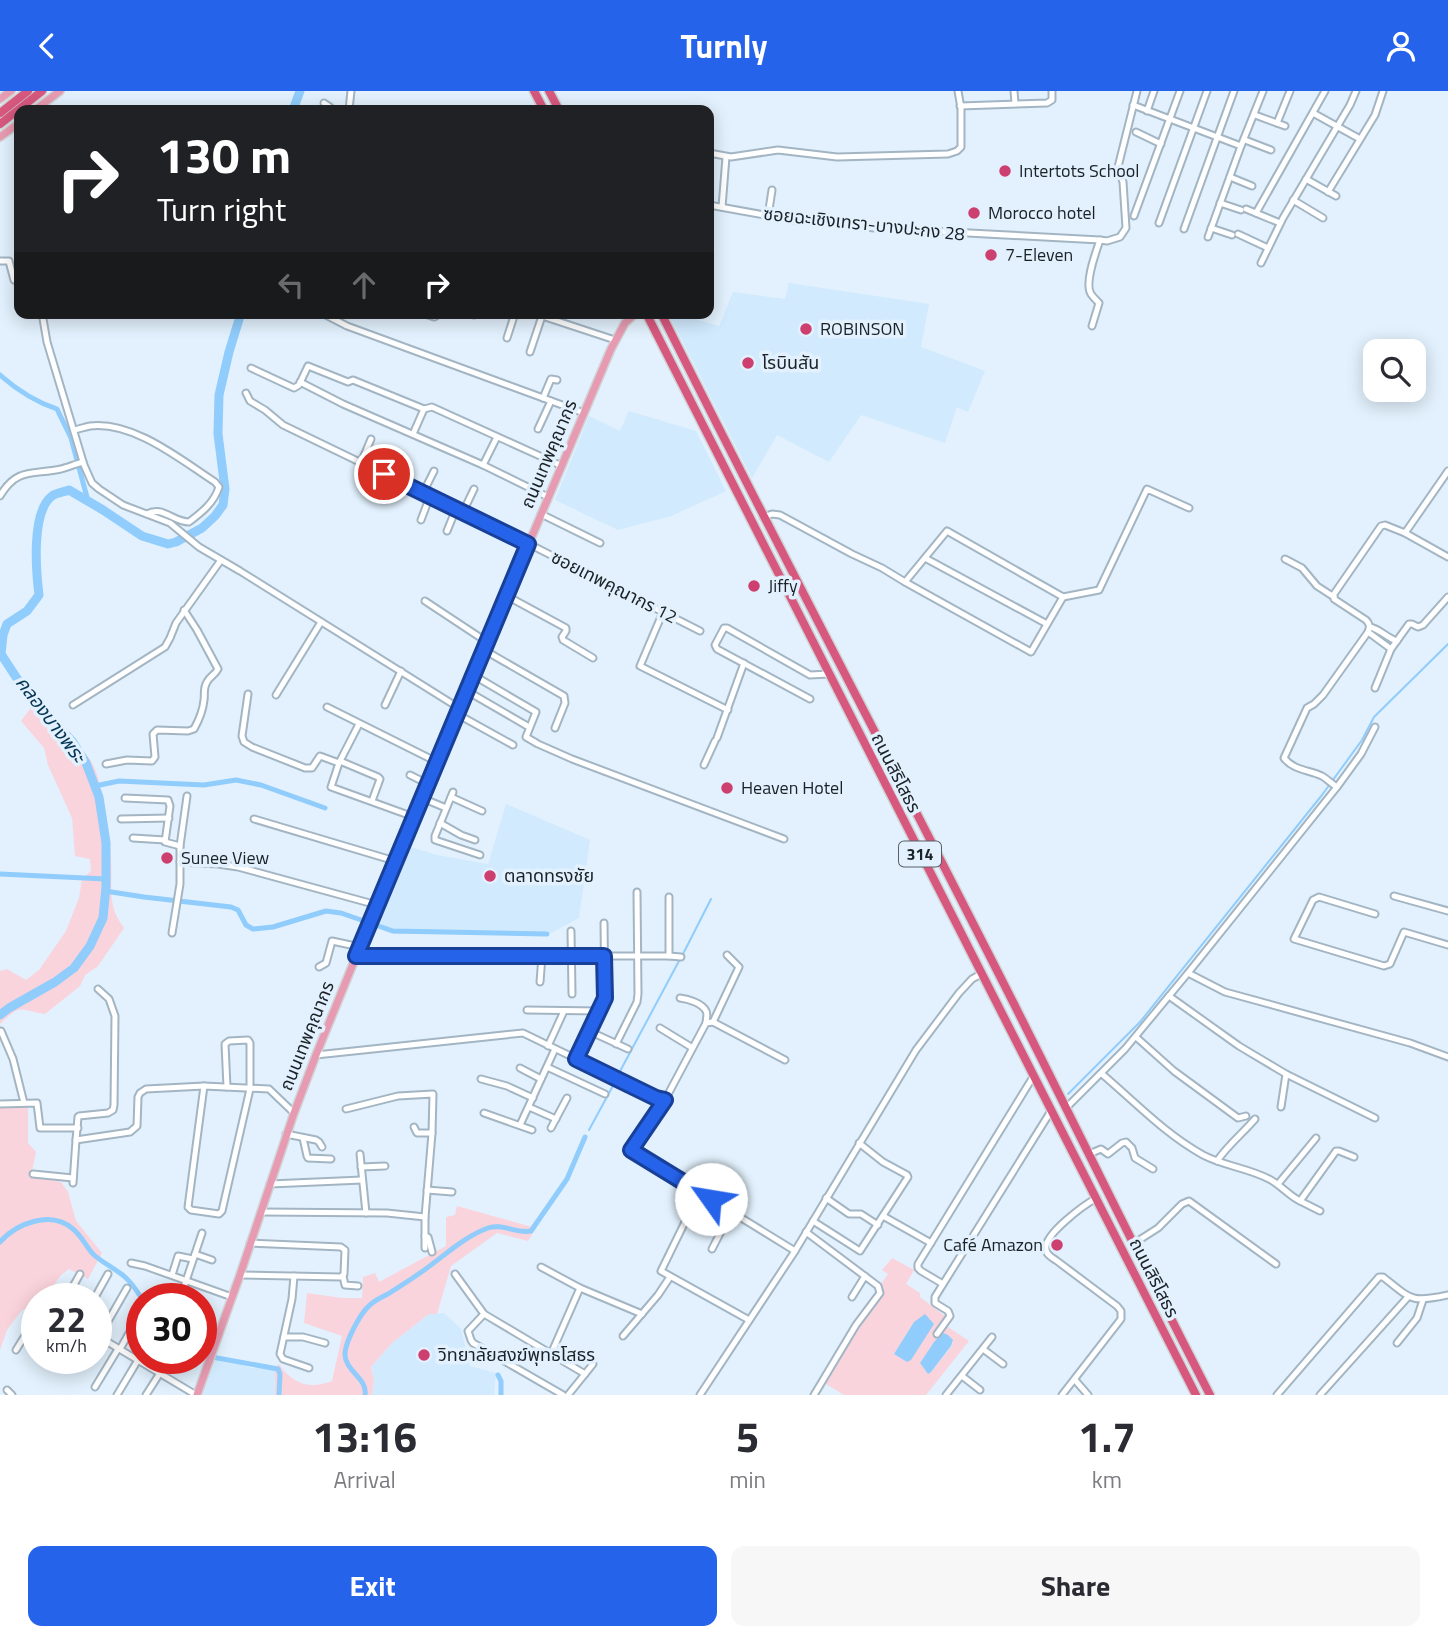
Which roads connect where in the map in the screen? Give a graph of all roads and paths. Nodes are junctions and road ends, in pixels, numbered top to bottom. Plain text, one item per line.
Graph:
1 (26, 91) edge
2 (42, 91) edge
3 (958, 91) edge
4 (1014, 91) edge
5 (1052, 91) edge
6 (1137, 91) edge
7 (1154, 91) edge
8 (1180, 91) edge
9 (1207, 91) edge
10 (1234, 91) edge
11 (1263, 91) edge
12 (1290, 91) edge
13 (1325, 91) edge
14 (1356, 91) edge
15 (1383, 91) edge
16 (9, 92) edge
17 (57, 94) edge
18 (0, 99) edge
19 (324, 103) dead end
20 (1015, 103) junction
21 (24, 105) edge
22 (43, 105) edge
23 (327, 105) edge
24 (1133, 105) junction
25 (960, 106) junction
26 (1147, 111) junction
27 (0, 112) edge
28 (14, 113) edge
29 (1313, 113) junction
30 (1255, 115) junction
31 (1170, 120) junction
32 (1277, 123) junction
33 (0, 124) edge
34 (1285, 126) dead end
35 (1337, 127) junction
36 (1193, 128) junction
37 (1136, 132) dead end
38 (1217, 137) junction
39 (1360, 139) junction
40 (1161, 143) junction
41 (1243, 143) junction
42 (1271, 150) dead end
43 (714, 154) edge
44 (726, 157) junction
45 (1230, 177) junction
46 (1306, 179) junction
47 (1252, 186) dead end
48 (772, 190) dead end
49 (1328, 192) junction
50 (1336, 197) dead end
51 (1293, 200) junction
52 (1220, 203) junction
53 (714, 206) edge
54 (722, 207) junction
55 (1256, 213) junction
56 (768, 216) junction
57 (1134, 216) dead end
58 (1323, 218) dead end
59 (1159, 223) dead end
60 (1280, 223) junction
61 (1211, 228) junction
62 (1184, 229) dead end
63 (1208, 237) dead end
64 (1100, 240) junction
65 (1268, 248) junction
66 (0, 261) edge
67 (1261, 263) dead end
68 (14, 280) edge
69 (43, 319) edge
70 (334, 319) edge
71 (513, 319) edge
72 (541, 319) edge
73 (552, 319) edge
74 (629, 319) edge
75 (649, 319) edge
76 (664, 319) edge
77 (1092, 326) dead end
78 (507, 338) dead end
79 (615, 339) junction
80 (530, 352) dead end
81 (251, 368) dead end
82 (557, 380) dead end
83 (300, 382) junction
84 (246, 393) dead end
85 (543, 398) junction
86 (551, 401) junction
87 (424, 409) junction
88 (584, 413) junction
89 (538, 429) dead end
90 (74, 430) junction
91 (413, 434) junction
92 (497, 437) junction
93 (371, 439) dead end
94 (396, 455) dead end
95 (83, 462) junction
96 (361, 463) junction
97 (483, 465) junction
98 (562, 466) junction
99 (434, 471) dead end
100 (1448, 471) edge
101 (388, 475) junction
102 (474, 489) dead end
103 (424, 493) junction
104 (0, 496) edge
105 (430, 496) junction
106 (548, 497) junction
107 (1189, 507) dead end
108 (460, 510) junction
109 (147, 514) junction
110 (541, 514) junction
111 (763, 517) junction
112 (421, 520) dead end
113 (447, 531) dead end
114 (1405, 533) junction
115 (600, 543) dead end
116 (528, 544) junction
117 (1448, 557) edge
118 (925, 558) junction
119 (1285, 559) dead end
120 (221, 560) junction
121 (905, 582) junction
122 (507, 596) junction
123 (1063, 597) junction
124 (1334, 597) junction
125 (1448, 597) edge
126 (425, 601) dead end
127 (184, 610) junction
128 (663, 612) junction
129 (321, 622) junction
130 (1047, 624) junction
131 (1369, 630) junction
132 (700, 631) dead end
133 (1397, 641) junction
134 (485, 646) junction
135 (1391, 649) junction
136 (593, 658) dead end
137 (744, 663) junction
138 (401, 671) junction
139 (829, 674) junction
140 (473, 675) junction
141 (1375, 688) dead end
142 (467, 691) junction
143 (248, 694) dead end
144 (276, 695) dead end
145 (810, 699) dead end
146 (73, 705) dead end
147 (385, 705) dead end
148 (327, 708) dead end
149 (458, 711) junction
150 (728, 711) junction
151 (359, 724) junction
152 (529, 727) junction
153 (1375, 727) dead end
154 (555, 728) dead end
155 (513, 745) dead end
156 (340, 762) junction
157 (437, 762) junction
158 (106, 765) dead end
159 (704, 765) dead end
160 (410, 775) dead end
161 (428, 784) junction
162 (1337, 787) junction
163 (187, 796) dead end
164 (125, 798) dead end
165 (422, 798) junction
166 (372, 801) junction
167 (446, 808) junction
168 (482, 811) dead end
169 (414, 817) junction
170 (169, 818) junction
171 (121, 819) dead end
172 (254, 820) dead end
173 (440, 823) junction
174 (133, 838) dead end
175 (784, 839) dead end
176 (165, 840) junction
177 (475, 840) dead end
178 (180, 846) junction
179 (480, 855) dead end
180 (395, 861) junction
181 (180, 862) junction
182 (941, 862) junction
183 (928, 869) junction
184 (637, 892) dead end
185 (1394, 895) dead end
186 (669, 897) dead end
187 (377, 905) junction
188 (1448, 911) edge
189 (1375, 914) dead end
190 (604, 923) dead end
191 (571, 931) dead end
192 (172, 933) dead end
193 (1448, 945) edge
194 (360, 947) junction
195 (727, 955) dead end
196 (356, 956) junction
197 (542, 956) junction
198 (572, 956) junction
199 (604, 956) junction
200 (637, 956) junction
201 (668, 956) junction
202 (681, 957) dead end
203 (319, 967) dead end
204 (1188, 973) junction
205 (981, 974) junction
206 (540, 982) dead end
207 (98, 989) dead end
208 (572, 994) dead end
209 (1169, 996) junction
210 (680, 998) dead end
211 (527, 1010) dead end
212 (564, 1011) junction
213 (599, 1011) junction
214 (713, 1022) junction
215 (706, 1023) junction
216 (660, 1028) dead end
217 (1, 1031) edge
218 (589, 1031) junction
219 (1136, 1037) junction
220 (616, 1044) junction
221 (548, 1046) junction
222 (691, 1047) junction
223 (555, 1049) junction
224 (628, 1049) dead end
225 (316, 1055) junction
226 (1448, 1057) edge
227 (576, 1059) junction
228 (785, 1060) dead end
229 (547, 1067) junction
230 (520, 1068) dead end
231 (1102, 1074) junction
232 (1286, 1074) junction
233 (1033, 1077) junction
234 (481, 1079) dead end
235 (541, 1079) junction
236 (204, 1086) junction
237 (227, 1087) junction
238 (250, 1089) junction
239 (605, 1094) dead end
240 (533, 1098) junction
241 (566, 1098) dead end
242 (665, 1100) junction
243 (24, 1103) junction
244 (0, 1104) edge
245 (529, 1107) junction
246 (1281, 1107) dead end
247 (1066, 1108) junction
248 (346, 1109) dead end
249 (1051, 1111) junction
250 (484, 1112) dead end
251 (294, 1113) junction
252 (1246, 1116) dead end
253 (1376, 1118) dead end
254 (555, 1119) junction
255 (1255, 1119) dead end
256 (520, 1125) junction
257 (414, 1127) dead end
258 (78, 1128) junction
259 (551, 1128) dead end
260 (532, 1130) dead end
261 (432, 1133) junction
262 (286, 1134) junction
263 (303, 1138) junction
264 (1316, 1138) dead end
265 (76, 1140) junction
266 (859, 1143) junction
267 (322, 1147) dead end
268 (360, 1154) dead end
269 (1089, 1154) junction
270 (1354, 1157) dead end
271 (331, 1159) dead end
272 (1217, 1161) junction
273 (385, 1166) dead end
274 (361, 1167) junction
275 (1153, 1169) dead end
276 (33, 1174) dead end
277 (362, 1180) junction
278 (270, 1184) junction
279 (1278, 1184) junction
280 (427, 1190) junction
281 (452, 1192) dead end
282 (826, 1198) junction
283 (1097, 1198) junction
284 (1300, 1201) junction
285 (1320, 1211) dead end
286 (261, 1212) junction
287 (731, 1212) junction
288 (366, 1213) junction
289 (883, 1216) junction
290 (425, 1217) junction
291 (813, 1221) junction
292 (685, 1222) dead end
293 (878, 1225) junction
294 (806, 1232) junction
295 (202, 1233) dead end
296 (250, 1243) junction
297 (931, 1243) junction
298 (1133, 1244) junction
299 (712, 1249) dead end
300 (428, 1250) dead end
301 (795, 1251) junction
302 (194, 1256) junction
303 (212, 1260) dead end
304 (131, 1263) dead end
305 (1276, 1264) dead end
306 (541, 1267) dead end
307 (80, 1274) dead end
308 (108, 1274) dead end
309 (455, 1274) dead end
310 (172, 1275) junction
311 (240, 1275) junction
312 (294, 1276) junction
313 (343, 1276) junction
314 (865, 1276) junction
315 (670, 1277) junction
316 (187, 1280) junction
317 (75, 1283) edge
318 (103, 1283) edge
319 (186, 1283) edge
320 (943, 1284) junction
321 (358, 1286) dead end
322 (580, 1288) junction
323 (126, 1290) edge
324 (1448, 1295) edge
325 (232, 1297) junction
326 (852, 1297) dead end
327 (1408, 1297) junction
328 (1423, 1300) junction
329 (112, 1313) edge
330 (484, 1314) junction
331 (642, 1314) junction
332 (749, 1320) junction
333 (937, 1334) dead end
334 (624, 1336) dead end
335 (126, 1337) edge
336 (284, 1337) junction
337 (992, 1337) dead end
338 (21, 1342) edge
339 (325, 1343) dead end
340 (1397, 1343) dead end
341 (112, 1345) edge
342 (119, 1349) junction
343 (983, 1349) junction
344 (16, 1350) dead end
345 (126, 1353) edge
346 (551, 1354) junction
347 (593, 1364) dead end
348 (1003, 1364) dead end
349 (309, 1368) dead end
350 (130, 1374) edge
351 (159, 1374) edge
352 (162, 1374) edge
353 (585, 1374) junction
354 (962, 1375) junction
355 (1075, 1380) junction
356 (95, 1387) dead end
357 (980, 1390) dead end
358 (117, 1395) edge
359 (146, 1395) edge
360 (197, 1395) edge
361 (566, 1395) edge
362 (700, 1395) edge
363 (814, 1395) edge
364 (946, 1395) edge
365 (1062, 1395) edge
366 (1088, 1395) edge
367 (1196, 1395) edge
368 (1210, 1395) edge
369 (1277, 1395) edge
370 (1320, 1395) edge

1 - 27 highway
2 - 21 highway
3 - 25 street
4 - 20 street
5 - 20 street
6 - 24 street
7 - 26 street
8 - 31 street
9 - 36 street
10 - 38 street
11 - 30 street
12 - 32 street
13 - 29 street
14 - 35 street
15 - 39 street
16 - 18 main road
17 - 22 main road
19 - 23 street
20 - 25 street
24 - 26 street
24 - 64 street
25 - 44 street
26 - 31 street
28 - 33 highway
29 - 35 street
29 - 55 street
30 - 32 street
30 - 41 street
31 - 36 street
31 - 40 street
32 - 34 street
35 - 39 street
35 - 46 street
36 - 38 street
36 - 59 street
37 - 40 street
38 - 41 street
38 - 62 street
39 - 49 street
40 - 57 street
41 - 42 street
41 - 45 street
43 - 44 street
44 - 54 street
45 - 47 street
45 - 52 street
46 - 49 street
46 - 51 street
48 - 56 street
49 - 50 street
51 - 58 street
51 - 60 street
52 - 55 street
52 - 61 street
53 - 54 street, ซอยฉะเชิงเทรา-บางปะกง 28
54 - 56 street, ซอยฉะเชิงเทรา-บางปะกง 28
55 - 60 street
56 - 64 street, ซอยฉะเชิงเทรา-บางปะกง 28
60 - 65 street
61 - 63 street
61 - 65 street
64 - 77 street
65 - 67 street
66 - 68 street
69 - 90 street
70 - 85 street
71 - 78 street
72 - 80 street
73 - 79 street
74 - 79 main road, ถนนเทพคุณากร
75 - 139 highway, ถนนสิริโสธร / 314
76 - 111 highway, ถนนสิริโสธร / 314
79 - 88 main road, ถนนเทพคุณากร
81 - 83 street
82 - 85 street
83 - 87 street
83 - 91 street
84 - 96 street, ซอยเทพคุณากร 12
85 - 86 street
86 - 88 street
86 - 89 street
87 - 91 street
87 - 92 street
88 - 98 main road, ถนนเทพคุณากร
90 - 95 street
90 - 109 street
91 - 97 street
92 - 97 street
92 - 98 street
93 - 96 street
94 - 101 street
95 - 104 street
95 - 109 street
96 - 101 street, ซอยเทพคุณากร 12
97 - 106 street
98 - 106 main road, ถนนเทพคุณากร
99 - 103 street
100 - 114 street
101 - 103 street, ซอยเทพคุณากร 12
102 - 108 street
103 - 105 street, ซอยเทพคุณากร 12
105 - 108 street, ซอยเทพคุณากร 12
105 - 112 street
106 - 110 main road, ถนนเทพคุณากร
107 - 123 street
108 - 113 street
108 - 116 street, ซอยเทพคุณากร 12
109 - 120 street
110 - 115 street
110 - 116 main road, ถนนเทพคุณากร
111 - 121 street
111 - 182 highway, ถนนสิริโสธร / 314
114 - 117 street
114 - 124 street
116 - 122 main road, ถนนเทพคุณากร
116 - 128 street, ซอยเทพคุณากร 12
118 - 121 street
118 - 123 street
118 - 130 street
119 - 124 street
120 - 127 street
120 - 129 street
121 - 130 street
122 - 134 main road, ถนนเทพคุณากร
122 - 136 street
123 - 130 street
124 - 131 street
125 - 133 street
126 - 134 street
127 - 146 street
127 - 158 street
128 - 132 street, ซอยเทพคุณากร 12
128 - 150 street
129 - 138 street
129 - 144 street
131 - 133 street
131 - 135 street
131 - 162 street
133 - 135 street
134 - 140 main road, ถนนเทพคุณากร
134 - 154 street
135 - 141 street
137 - 139 street
137 - 145 street
137 - 150 street
138 - 147 street
138 - 149 street
139 - 183 highway, ถนนสิริโสธร / 314
140 - 142 main road, ถนนเทพคุณากร
140 - 152 street
142 - 149 main road, ถนนเทพคุณากร
142 - 152 street
143 - 156 street
148 - 151 street
149 - 155 street
149 - 157 main road, ถนนเทพคุณากร
150 - 159 street
151 - 156 street
151 - 157 street
152 - 175 street
153 - 162 street
156 - 166 street
156 - 166 street
157 - 161 main road, ถนนเทพคุณากร
160 - 161 street
161 - 165 main road, ถนนเทพคุณากร
162 - 204 street
163 - 178 street
164 - 170 street
165 - 167 street
165 - 169 main road, ถนนเทพคุณากร
166 - 169 street
167 - 168 street
167 - 173 street
169 - 180 main road, ถนนเทพคุณากร
170 - 171 street
170 - 176 street
172 - 180 street
173 - 177 street
173 - 179 street
174 - 176 street
176 - 178 street
178 - 181 street
180 - 187 main road, ถนนเทพคุณากร
181 - 187 street
181 - 192 street
182 - 183 highway
182 - 247 highway, ถนนสิริโสธร / 314
183 - 205 highway, ถนนสิริโสธร / 314
184 - 200 street
185 - 188 street
186 - 201 street
187 - 194 main road, ถนนเทพคุณากร
189 - 193 street
190 - 199 street
191 - 198 street
194 - 196 main road, ถนนเทพคุณากร
194 - 203 street
195 - 214 street
196 - 197 street
196 - 225 main road, ถนนเทพคุณากร
197 - 198 street
197 - 206 street
198 - 199 street
198 - 208 street
199 - 200 street
199 - 213 street
200 - 201 street
200 - 220 street
201 - 202 street
204 - 209 street
204 - 226 street
205 - 233 highway, ถนนสิริโสธร / 314
205 - 266 street
207 - 258 street
209 - 219 street
209 - 232 street
210 - 215 street
211 - 212 street
212 - 213 street
212 - 221 street
213 - 218 street
214 - 215 street
214 - 228 street
215 - 222 street
216 - 222 street
217 - 243 street
218 - 220 street
218 - 227 street
219 - 231 street
219 - 252 street
220 - 224 street
221 - 223 street
221 - 225 street
222 - 242 street
223 - 227 street
223 - 229 street
225 - 251 main road, ถนนเทพคุณากร
227 - 242 street
229 - 235 street
229 - 239 street
230 - 235 street
231 - 247 street
231 - 272 street
232 - 246 street
232 - 253 street
233 - 249 highway, ถนนสิริโสธร / 314
233 - 297 street
234 - 240 street
235 - 240 street
236 - 237 street
236 - 238 street
236 - 265 street
237 - 238 street
237 - 238 street
238 - 251 street
240 - 245 street
241 - 254 street
242 - 287 street
243 - 244 street
243 - 258 street
245 - 254 street
245 - 256 street
247 - 269 highway, ถนนสิริโสธร / 314
248 - 261 street
249 - 283 highway, ถนนสิริโสธร / 314
249 - 320 street
250 - 256 street
251 - 262 main road, ถนนเทพคุณากร
254 - 259 street
255 - 272 street
256 - 260 street
257 - 261 street
258 - 265 street
261 - 280 street
262 - 263 street
262 - 278 main road, ถนนเทพคุณากร
263 - 267 street
263 - 271 street
264 - 279 street
265 - 276 street
266 - 282 street
266 - 289 street
268 - 274 street
269 - 275 street
269 - 298 highway, ถนนสิริโสธร / 314
270 - 284 street
272 - 279 street
273 - 274 street
274 - 277 street
277 - 278 street
277 - 288 street
278 - 286 main road, ถนนเทพคุณากร
279 - 284 street
280 - 281 street
280 - 290 street
282 - 291 street
282 - 293 street
283 - 355 street
283 - 367 highway, ถนนสิริโสธร / 314
284 - 285 street
286 - 288 street
286 - 296 main road, ถนนเทพคุณากร
287 - 299 street
287 - 301 street
288 - 290 street
289 - 293 street
289 - 297 street
290 - 300 street
291 - 293 street
291 - 294 street
292 - 315 street
294 - 301 street
294 - 314 street
295 - 302 street
296 - 311 main road, ถนนเทพคุณากร
296 - 313 street
297 - 320 street
298 - 305 street
298 - 368 highway, ถนนสิริโสธร / 314
301 - 332 street
302 - 303 street
302 - 310 street
302 - 316 street
304 - 310 street
306 - 322 street
307 - 317 street
308 - 318 street
309 - 330 street
310 - 316 street
311 - 312 street
311 - 325 main road, ถนนเทพคุณากร
312 - 313 street
312 - 336 street
313 - 321 street
314 - 326 street
314 - 363 street
315 - 331 street
315 - 332 street
316 - 319 street
316 - 325 street
320 - 333 street
322 - 331 street
322 - 346 street
323 - 329 street
324 - 328 street
325 - 360 main road, ถนนเทพคุณากร
327 - 328 street
327 - 369 street
327 - 370 street
328 - 340 street
330 - 346 street
330 - 361 street
331 - 334 street
332 - 362 street
335 - 342 street
336 - 339 street
336 - 349 street
337 - 343 street
338 - 344 street
341 - 342 street
342 - 345 street
342 - 356 street
343 - 348 street
343 - 354 street
346 - 353 street
347 - 353 street
350 - 358 street
351 - 359 street
352 - 360 street
353 - 361 street
354 - 357 street
354 - 364 street
355 - 365 street
355 - 366 street

